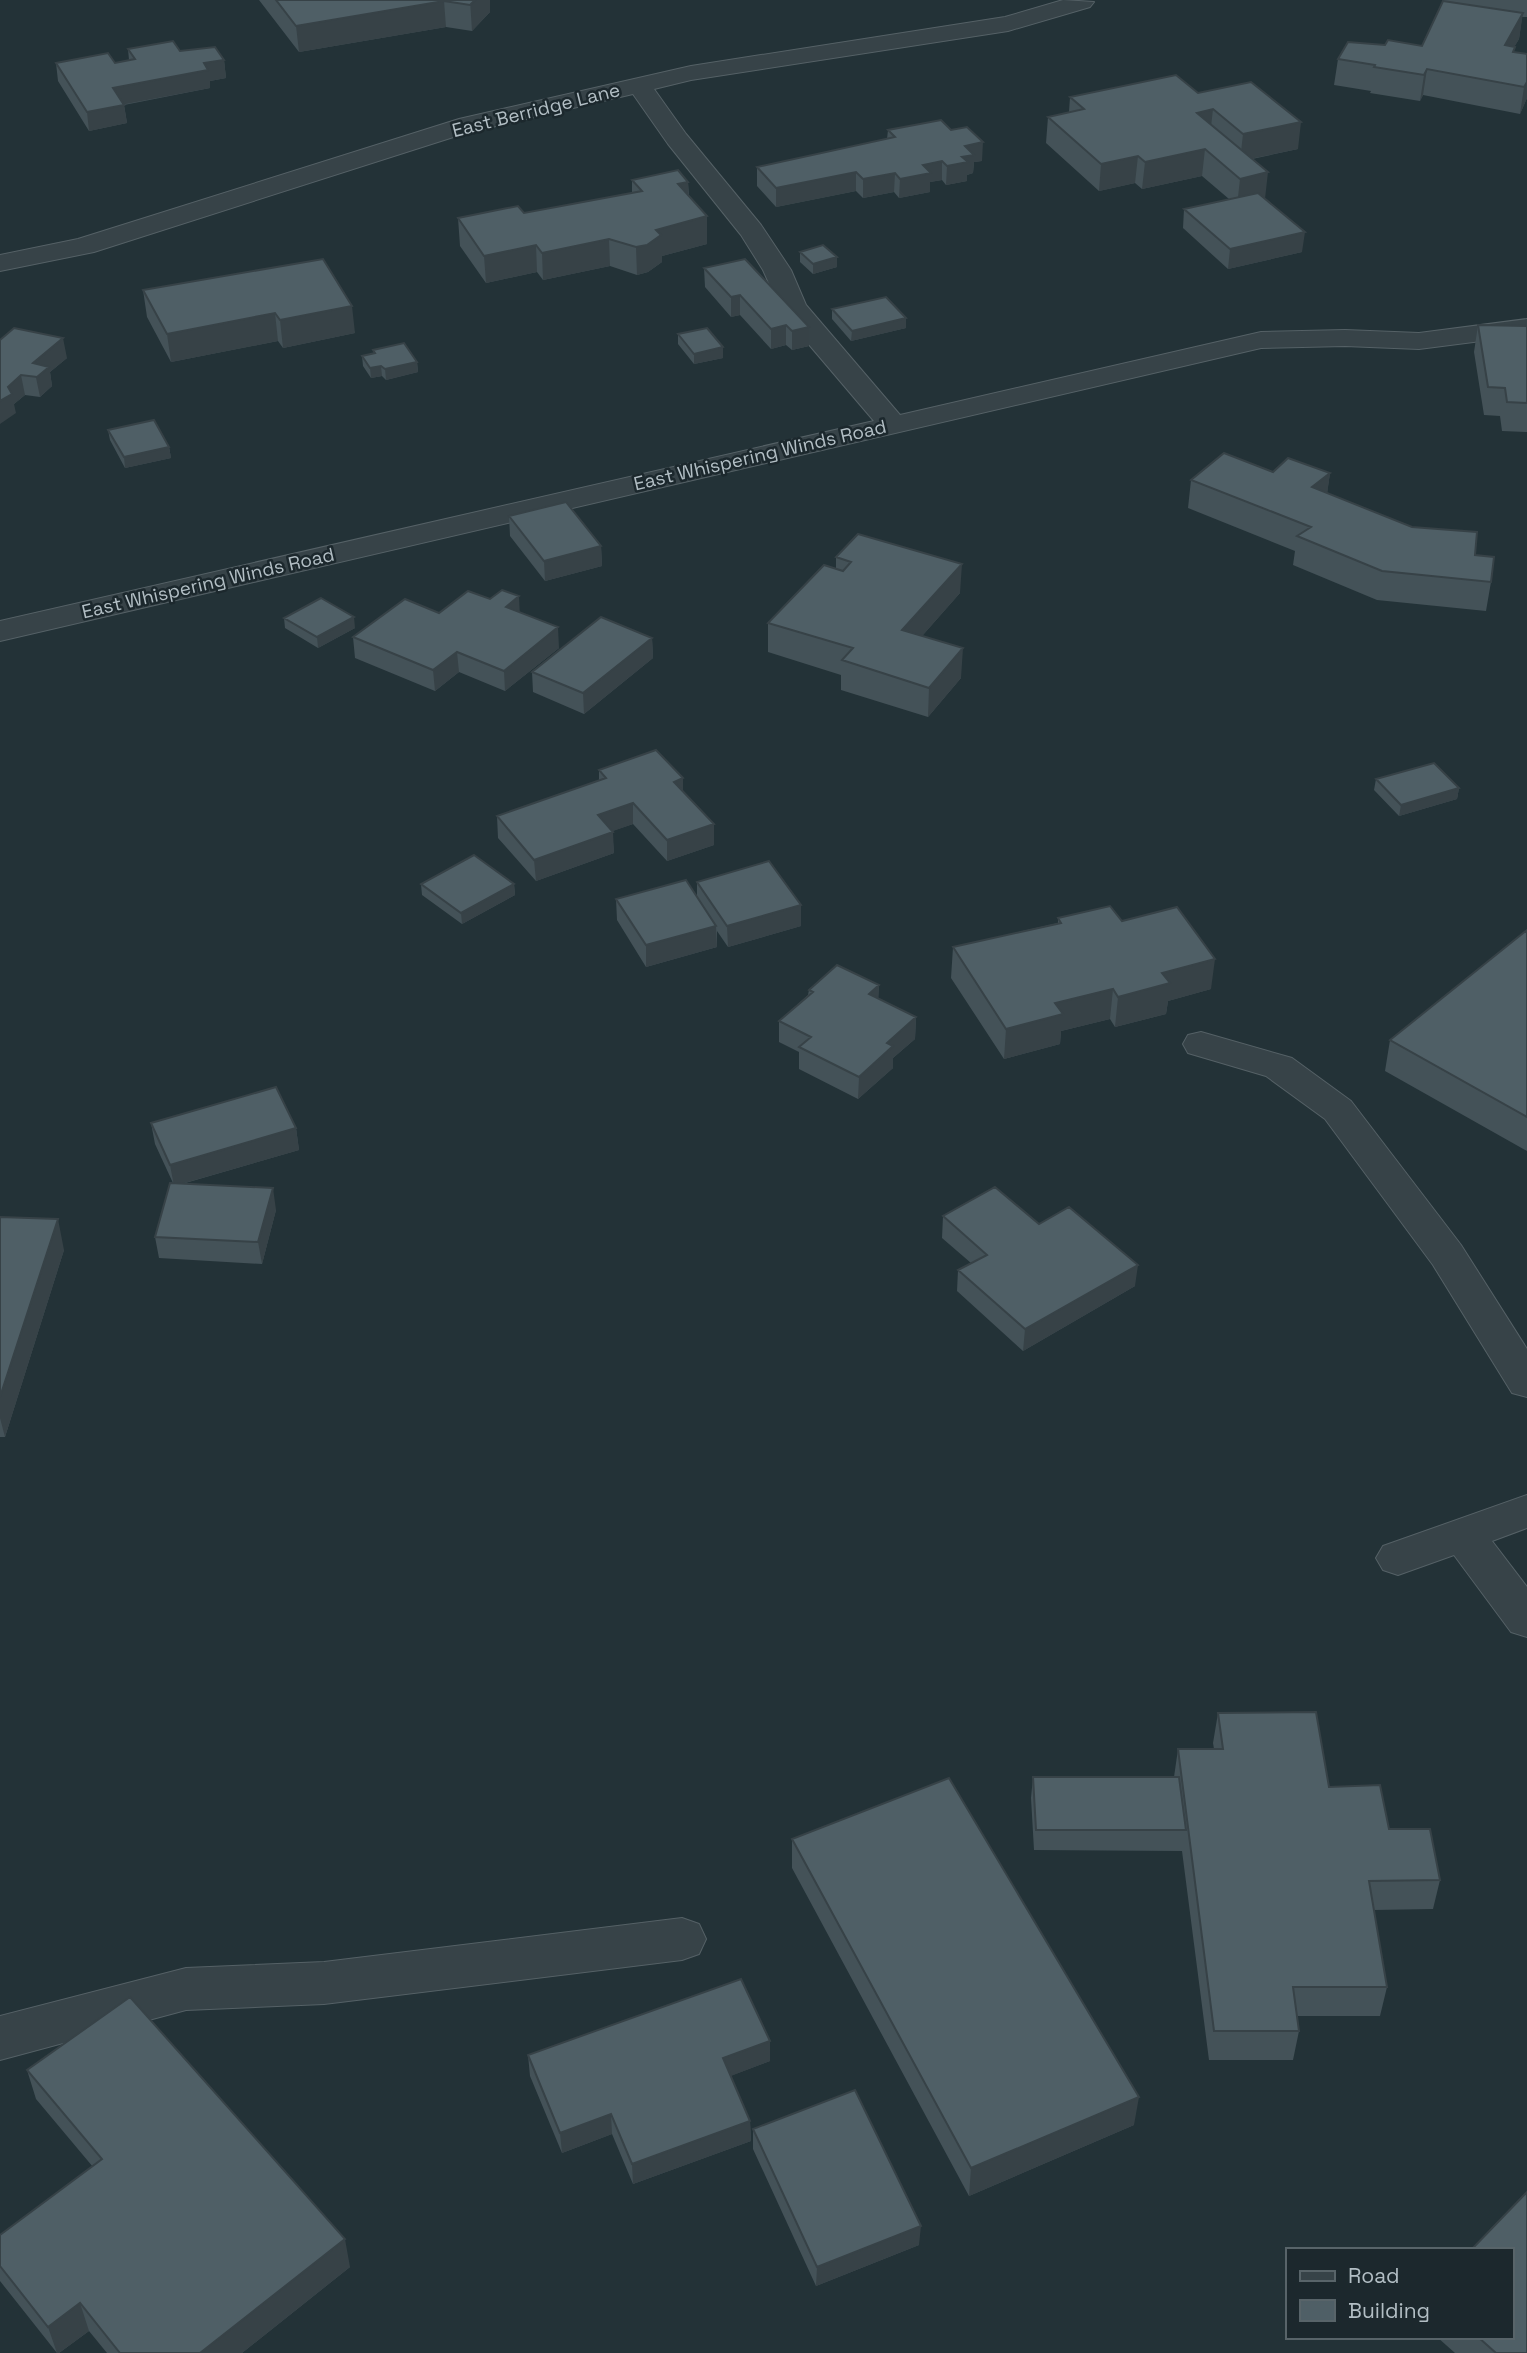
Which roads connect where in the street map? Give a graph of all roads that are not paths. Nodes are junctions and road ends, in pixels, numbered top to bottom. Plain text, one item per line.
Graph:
1 (1082, 2) edge
2 (639, 85) junction
3 (0, 263) edge
4 (1527, 327) edge
5 (892, 424) junction
6 (0, 631) edge
7 (1201, 1044) dead end
8 (1527, 1382) edge
9 (1527, 1511) edge
10 (1462, 1534) junction
11 (1398, 1559) dead end
12 (1527, 1620) edge
13 (682, 1939) dead end
14 (0, 2038) edge

1 - 2 street, East Berridge Lane
2 - 3 street, East Berridge Lane
2 - 5 street
4 - 5 street, East Whispering Winds Road
5 - 6 street, East Whispering Winds Road
7 - 8 street
9 - 10 street
10 - 11 street
10 - 12 street
13 - 14 street

